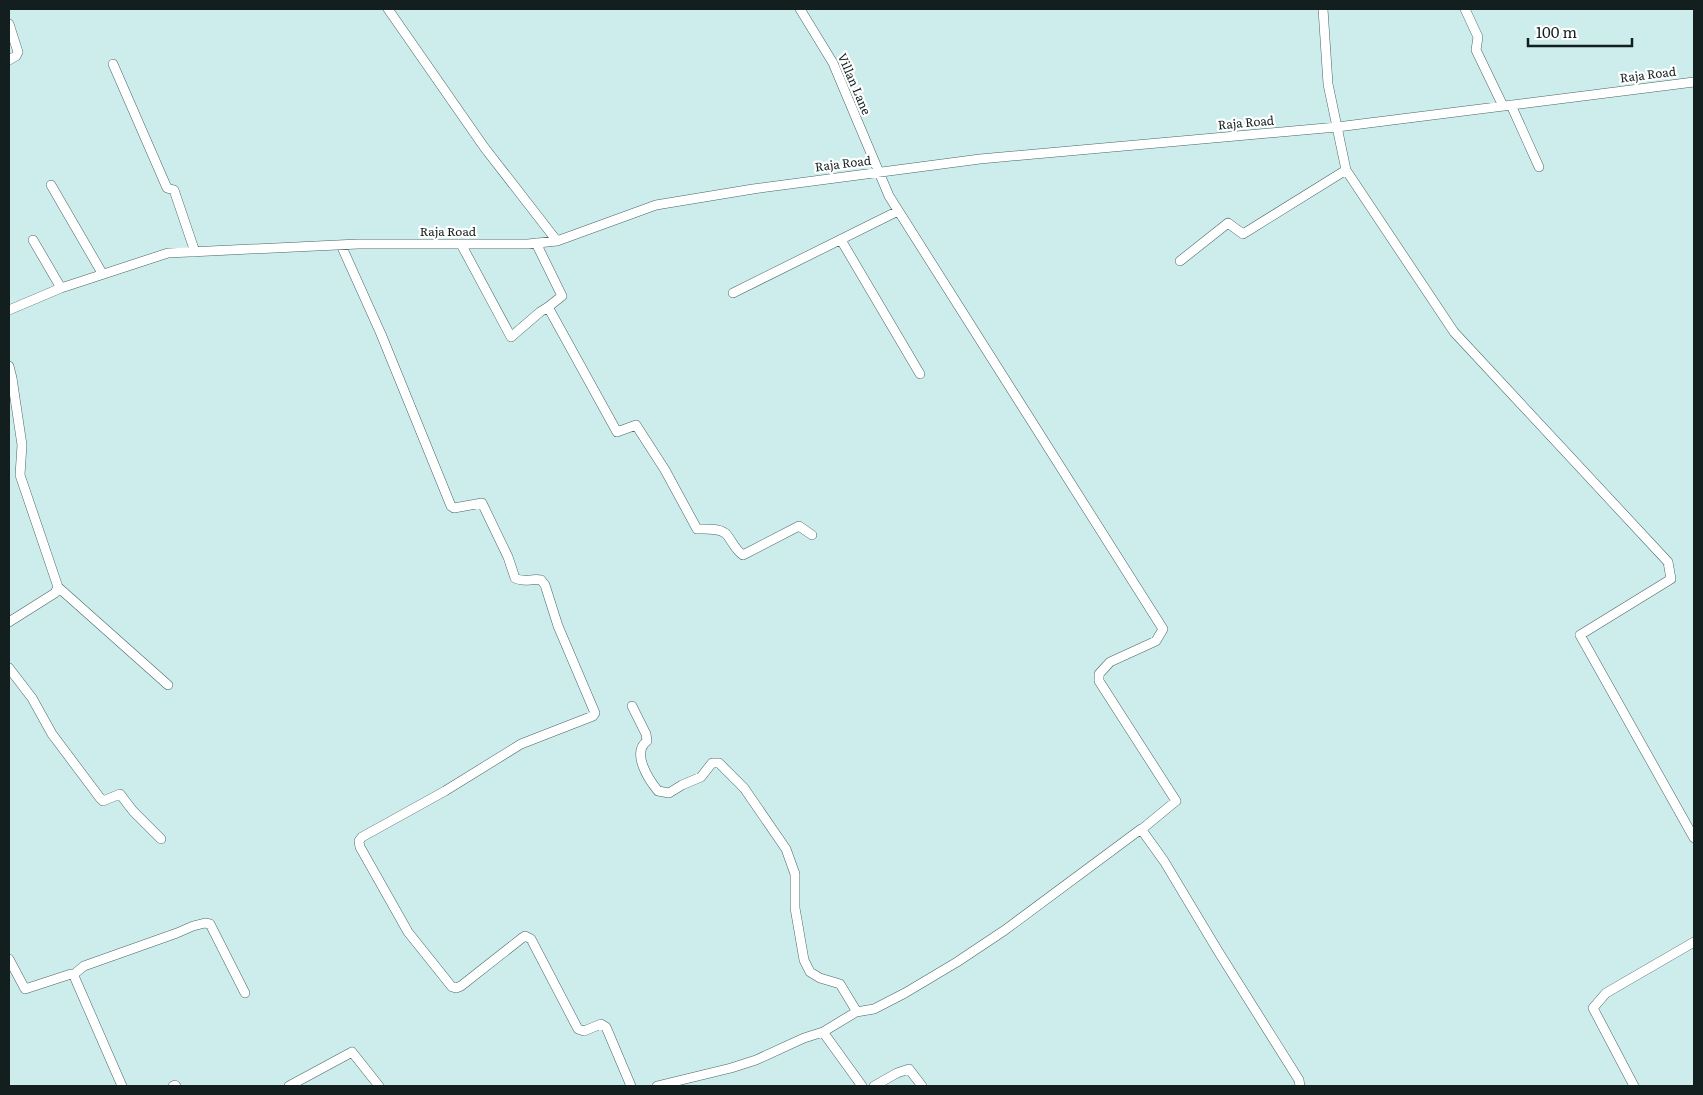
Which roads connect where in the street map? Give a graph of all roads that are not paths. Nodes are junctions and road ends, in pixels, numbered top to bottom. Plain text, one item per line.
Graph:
1 (388, 9) edge
2 (800, 9) edge
3 (1323, 9) edge
4 (1465, 9) edge
5 (9, 24) edge
6 (9, 60) edge
7 (113, 64) dead end
8 (1694, 82) edge
9 (1507, 106) junction
10 (1337, 128) junction
11 (1539, 167) dead end
12 (1346, 170) junction
13 (877, 172) junction
14 (51, 185) dead end
15 (898, 211) junction
16 (33, 240) dead end
17 (841, 240) junction
18 (557, 241) junction
19 (536, 243) junction
20 (461, 244) junction
21 (341, 245) junction
22 (195, 252) junction
23 (1180, 261) dead end
24 (102, 273) junction
25 (61, 288) junction
26 (733, 293) dead end
27 (548, 307) junction
28 (9, 310) edge
29 (9, 366) edge
30 (920, 374) dead end
31 (812, 535) dead end
32 (58, 587) junction
33 (9, 622) edge
34 (9, 668) edge
35 (168, 685) dead end
36 (632, 706) dead end
37 (1142, 829) junction
38 (1694, 836) edge
39 (161, 839) dead end
40 (1694, 942) edge
41 (9, 958) edge
42 (73, 975) junction
43 (245, 993) dead end
44 (857, 1012) junction
45 (823, 1032) junction
46 (122, 1086) edge
47 (289, 1086) edge
48 (380, 1086) edge
49 (631, 1086) edge
50 (657, 1086) edge
51 (862, 1086) edge
52 (874, 1086) edge
53 (922, 1086) edge
54 (1300, 1086) edge
55 (1634, 1086) edge

1 - 18 street
2 - 13 street, Villan Lane
3 - 10 street
4 - 9 street
5 - 6 street
7 - 22 street
8 - 9 street, Raja Road
9 - 10 street, Raja Road
9 - 11 street
10 - 12 street
10 - 13 street, Raja Road
12 - 23 street
12 - 38 street
13 - 15 street, Villan Lane
13 - 18 street, Raja Road
14 - 24 street
15 - 17 street
15 - 37 street, Villan Lane
16 - 25 street
17 - 26 street
17 - 30 street
18 - 19 street, Raja Road
19 - 20 street, Raja Road
19 - 27 street
20 - 21 street, Raja Road
20 - 27 street
21 - 22 street, Raja Road
21 - 49 street
22 - 24 street, Raja Road
24 - 25 street, Raja Road
25 - 28 street, Raja Road
27 - 31 street
29 - 32 street
32 - 33 street
32 - 35 street
34 - 39 street
36 - 44 street
37 - 44 street
37 - 54 street
40 - 55 street
41 - 42 street
42 - 43 street
42 - 46 street
44 - 45 street
45 - 50 street
45 - 51 street
47 - 48 street
52 - 53 street

